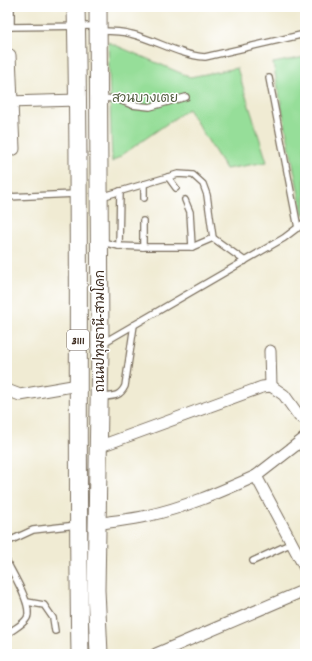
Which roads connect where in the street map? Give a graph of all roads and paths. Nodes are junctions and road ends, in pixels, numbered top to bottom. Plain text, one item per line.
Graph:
1 (11, 7) edge
2 (76, 7) edge
3 (98, 7) edge
4 (76, 26) junction
5 (9, 27) edge
6 (98, 29) junction
7 (305, 34) edge
8 (10, 55) dead end
9 (269, 78) dead end
10 (186, 97) dead end
11 (98, 98) junction
12 (78, 100) junction
13 (10, 102) edge
14 (14, 149) dead end
15 (168, 177) junction
16 (144, 184) junction
17 (176, 188) dead end
18 (120, 191) junction
19 (78, 194) junction
20 (7, 197) edge
21 (98, 198) junction
22 (144, 198) dead end
23 (185, 200) dead end
24 (143, 221) dead end
25 (305, 222) edge
26 (298, 228) junction
27 (212, 238) junction
28 (99, 242) junction
29 (119, 246) junction
30 (142, 247) junction
31 (192, 247) junction
32 (245, 260) junction
33 (134, 324) junction
34 (100, 344) junction
35 (270, 351) dead end
36 (78, 386) junction
37 (271, 386) junction
38 (7, 390) edge
39 (99, 397) junction
40 (305, 419) edge
41 (305, 438) edge
42 (98, 446) junction
43 (256, 476) junction
44 (97, 524) junction
45 (78, 525) junction
46 (7, 542) edge
47 (292, 543) junction
48 (253, 561) dead end
49 (7, 562) edge
50 (305, 568) edge
51 (305, 590) edge
52 (27, 602) junction
53 (55, 631) dead end
54 (7, 634) edge
55 (80, 654) edge
56 (98, 654) edge
57 (156, 654) edge

1 - 5 lane
2 - 4 main road, ถนนปทุมธานี-สามโคก / 3111
3 - 6 main road, ถนนปทุมธานี-สามโคก / 3111
4 - 5 lane
4 - 6 lane
4 - 12 main road, ถนนปทุมธานี-สามโคก / 3111
6 - 7 lane
6 - 11 main road, ถนนปทุมธานี-สามโคก / 3111
8 - 13 street
9 - 26 lane
10 - 11 lane
11 - 21 main road, ถนนปทุมธานี-สามโคก / 3111
12 - 13 street
12 - 19 main road, ถนนปทุมธานี-สามโคก / 3111
13 - 14 street
15 - 16 lane
15 - 17 lane
15 - 27 lane
16 - 18 lane
16 - 22 lane
18 - 21 lane
18 - 29 lane
19 - 20 lane
19 - 36 main road, ถนนปทุมธานี-สามโคก / 3111
21 - 28 main road, ถนนปทุมธานี-สามโคก / 3111
23 - 31 lane
24 - 30 lane
25 - 26 lane
26 - 32 lane
27 - 31 lane
27 - 32 lane
28 - 29 lane
28 - 34 main road, ถนนปทุมธานี-สามโคก / 3111
29 - 30 lane
30 - 31 lane
32 - 33 lane
33 - 34 lane
33 - 39 lane
34 - 39 main road, ถนนปทุมธานี-สามโคก / 3111
35 - 37 street
36 - 38 street
36 - 45 main road, ถนนปทุมธานี-สามโคก / 3111
37 - 40 street
37 - 42 street
39 - 42 main road, ถนนปทุมธานี-สามโคก / 3111
41 - 43 street
42 - 44 main road, ถนนปทุมธานี-สามโคก / 3111
43 - 44 street
43 - 47 street
44 - 56 main road, ถนนปทุมธานี-สามโคก / 3111
45 - 46 lane
45 - 55 main road, ถนนปทุมธานี-สามโคก / 3111
47 - 48 lane
47 - 50 street
49 - 52 lane
51 - 57 street
52 - 53 lane
52 - 54 lane

